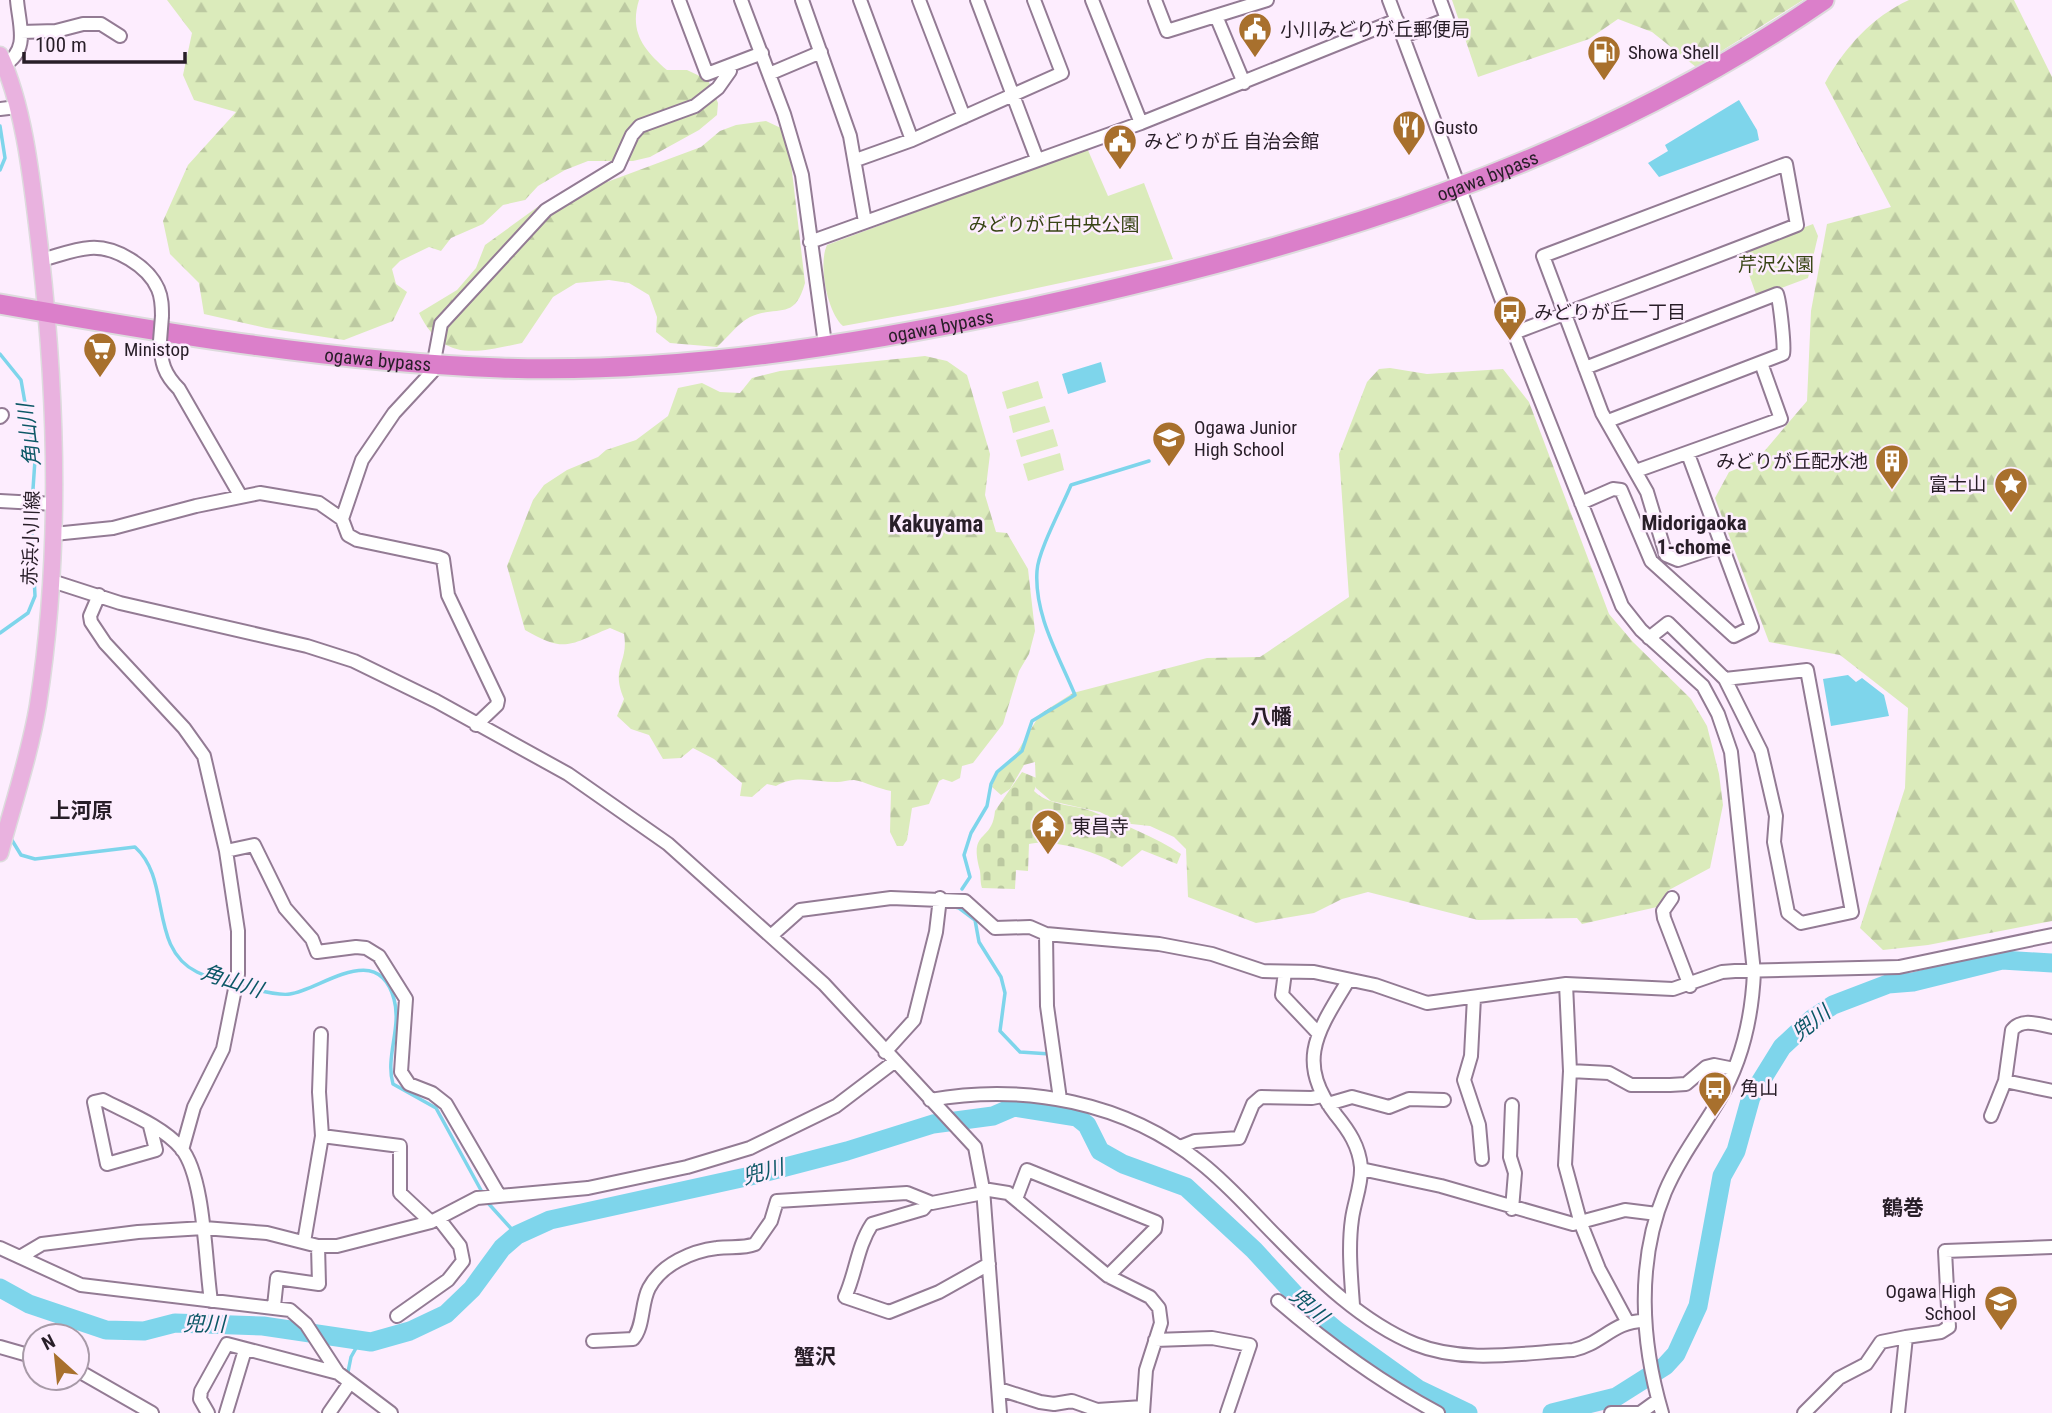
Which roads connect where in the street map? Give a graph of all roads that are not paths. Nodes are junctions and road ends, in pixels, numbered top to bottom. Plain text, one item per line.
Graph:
1 (17, 0) edge
2 (678, 0) edge
3 (741, 0) edge
4 (802, 0) edge
5 (860, 0) edge
6 (919, 0) edge
7 (977, 0) edge
8 (1034, 0) edge
9 (1092, 0) edge
10 (1155, 0) edge
11 (1267, 0) edge
12 (1389, 0) edge
13 (1440, 0) edge
14 (1824, 0) edge
15 (1216, 16) junction
16 (1397, 20) junction
17 (21, 32) junction
18 (120, 36) dead end
19 (1404, 36) junction
20 (821, 52) junction
21 (762, 53) junction
22 (2, 60) edge
23 (728, 66) junction
24 (769, 74) junction
25 (1244, 83) junction
26 (1013, 97) junction
27 (17, 107) junction
28 (0, 109) edge
29 (964, 117) junction
30 (1141, 123) junction
31 (912, 140) junction
32 (1037, 159) junction
33 (856, 160) junction
34 (1462, 187) junction
35 (865, 222) junction
36 (810, 242) junction
37 (41, 260) junction
38 (0, 304) edge
39 (47, 313) junction
40 (1565, 313) junction
41 (1514, 333) junction
42 (825, 344) junction
43 (1761, 363) junction
44 (435, 364) junction
45 (1585, 368) junction
46 (1608, 421) junction
47 (1688, 454) junction
48 (1636, 471) junction
49 (240, 495) junction
50 (0, 501) edge
51 (49, 503) junction
52 (1581, 503) junction
53 (342, 519) junction
54 (54, 534) junction
55 (1723, 545) junction
56 (52, 581) junction
57 (99, 595) junction
58 (1649, 638) junction
59 (1725, 678) junction
60 (476, 725) junction
61 (226, 851) junction
62 (0, 853) edge
63 (940, 898) junction
64 (1672, 898) dead end
65 (1046, 934) junction
66 (772, 935) junction
67 (2052, 935) edge
68 (1286, 972) junction
69 (1754, 972) junction
70 (1348, 981) junction
71 (1566, 985) junction
72 (1690, 986) junction
73 (1474, 997) junction
74 (2052, 1027) edge
75 (1318, 1033) junction
76 (321, 1034) dead end
77 (890, 1057) junction
78 (1734, 1069) junction
79 (1570, 1072) junction
80 (2005, 1081) junction
81 (2052, 1091) edge
82 (1060, 1099) junction
83 (930, 1100) junction
84 (1325, 1100) junction
85 (1444, 1100) dead end
86 (1512, 1105) dead end
87 (1991, 1116) dead end
88 (150, 1126) junction
89 (322, 1136) junction
90 (1180, 1147) junction
91 (182, 1150) junction
92 (1482, 1159) dead end
93 (1361, 1169) junction
94 (983, 1191) junction
95 (499, 1195) junction
96 (1016, 1199) junction
97 (929, 1202) junction
98 (1511, 1209) junction
99 (1657, 1214) junction
100 (435, 1220) junction
101 (1581, 1224) junction
102 (204, 1228) junction
103 (304, 1242) junction
104 (318, 1246) junction
105 (2052, 1247) edge
106 (0, 1248) edge
107 (20, 1257) junction
108 (989, 1264) junction
109 (1108, 1276) junction
110 (211, 1301) junction
111 (1278, 1301) dead end
112 (1353, 1305) junction
113 (274, 1306) junction
114 (397, 1316) dead end
115 (1627, 1321) junction
116 (1644, 1323) junction
117 (1906, 1337) junction
118 (1155, 1340) junction
119 (593, 1341) dead end
120 (0, 1347) edge
121 (245, 1350) junction
122 (21, 1353) edge
123 (338, 1373) junction
124 (91, 1378) edge
125 (349, 1384) junction
126 (999, 1389) junction
127 (1658, 1400) junction
128 (1143, 1410) edge
129 (152, 1413) edge
130 (208, 1413) edge
131 (226, 1413) edge
132 (329, 1413) edge
133 (391, 1413) edge
134 (1000, 1413) edge
135 (1227, 1413) edge
136 (1438, 1413) edge
137 (1611, 1413) edge
138 (1662, 1413) edge
139 (1804, 1413) edge
140 (1898, 1413) edge

1 - 17 street
2 - 23 street
3 - 21 street
4 - 20 street
5 - 31 street
6 - 29 street
7 - 26 street
8 - 26 street
9 - 30 street
10 - 15 street
11 - 15 street
12 - 16 street
13 - 19 street
14 - 34 highway, ogawa bypass
15 - 25 street
16 - 19 street
16 - 25 street
17 - 18 street
17 - 22 street
19 - 34 street
20 - 24 street
20 - 33 street
21 - 23 street
21 - 24 street
22 - 27 main road, 赤浜小川線
23 - 44 street
24 - 36 street
25 - 30 street
26 - 29 street
26 - 32 street
27 - 28 street
27 - 37 main road, 赤浜小川線
29 - 31 street
30 - 32 street
31 - 33 street
32 - 35 street
33 - 35 street
34 - 41 street
34 - 42 highway, ogawa bypass
35 - 36 street
36 - 42 street
37 - 39 main road, 赤浜小川線
37 - 49 street, bridge
38 - 39 highway, ogawa bypass
39 - 44 highway, ogawa bypass
39 - 51 main road, 赤浜小川線
40 - 40 street
40 - 41 street
40 - 45 street
41 - 52 street
42 - 44 highway, ogawa bypass
43 - 45 street
43 - 46 street
43 - 47 street
44 - 53 street
45 - 46 street
46 - 48 street
47 - 48 street
47 - 55 street
48 - 55 street
49 - 53 street
49 - 54 street
50 - 51 street
51 - 54 main road, 赤浜小川線
52 - 55 street
52 - 58 street
53 - 60 street
54 - 56 main road, 赤浜小川線
56 - 57 street
56 - 62 main road, 赤浜小川線
57 - 60 street
57 - 61 street
58 - 59 street
58 - 69 street
59 - 59 street
60 - 66 street
61 - 91 street
61 - 95 street
63 - 65 street
63 - 66 street
63 - 77 street
64 - 72 street
65 - 68 street
65 - 82 street
66 - 77 street
67 - 69 street
68 - 70 street
68 - 75 street
69 - 72 street
69 - 78 street
70 - 73 street
70 - 75 street
71 - 72 street
71 - 73 street
71 - 79 street
73 - 92 street
74 - 80 street
75 - 84 street
76 - 89 street
77 - 83 street
77 - 95 street
78 - 79 street
78 - 99 street
79 - 101 street
80 - 81 street
80 - 87 street
82 - 83 street
82 - 90 street
83 - 94 street
84 - 85 street
84 - 90 street
84 - 93 street
86 - 98 street
88 - 88 street
88 - 91 street
89 - 100 street
89 - 103 street
90 - 112 street
91 - 102 street
93 - 98 street
93 - 112 street
94 - 96 street
94 - 97 street
94 - 108 street
95 - 100 street
96 - 109 street
96 - 109 street
97 - 108 street
97 - 119 street
98 - 101 street
99 - 101 street
99 - 116 street
100 - 104 street
100 - 114 street
101 - 115 street
102 - 103 street
102 - 107 street
102 - 110 street
103 - 104 street
104 - 113 street
105 - 117 street
106 - 107 street
107 - 110 street
108 - 126 street
109 - 118 street
110 - 113 street
111 - 136 street
112 - 115 street
113 - 123 street
115 - 116 street
116 - 127 street
117 - 139 street
117 - 140 street
118 - 128 street
118 - 135 street
120 - 122 street
121 - 123 street
121 - 130 street
121 - 131 street
123 - 125 street
124 - 129 street
125 - 132 street
125 - 133 street
126 - 128 street
126 - 134 street
127 - 137 street
127 - 138 street

